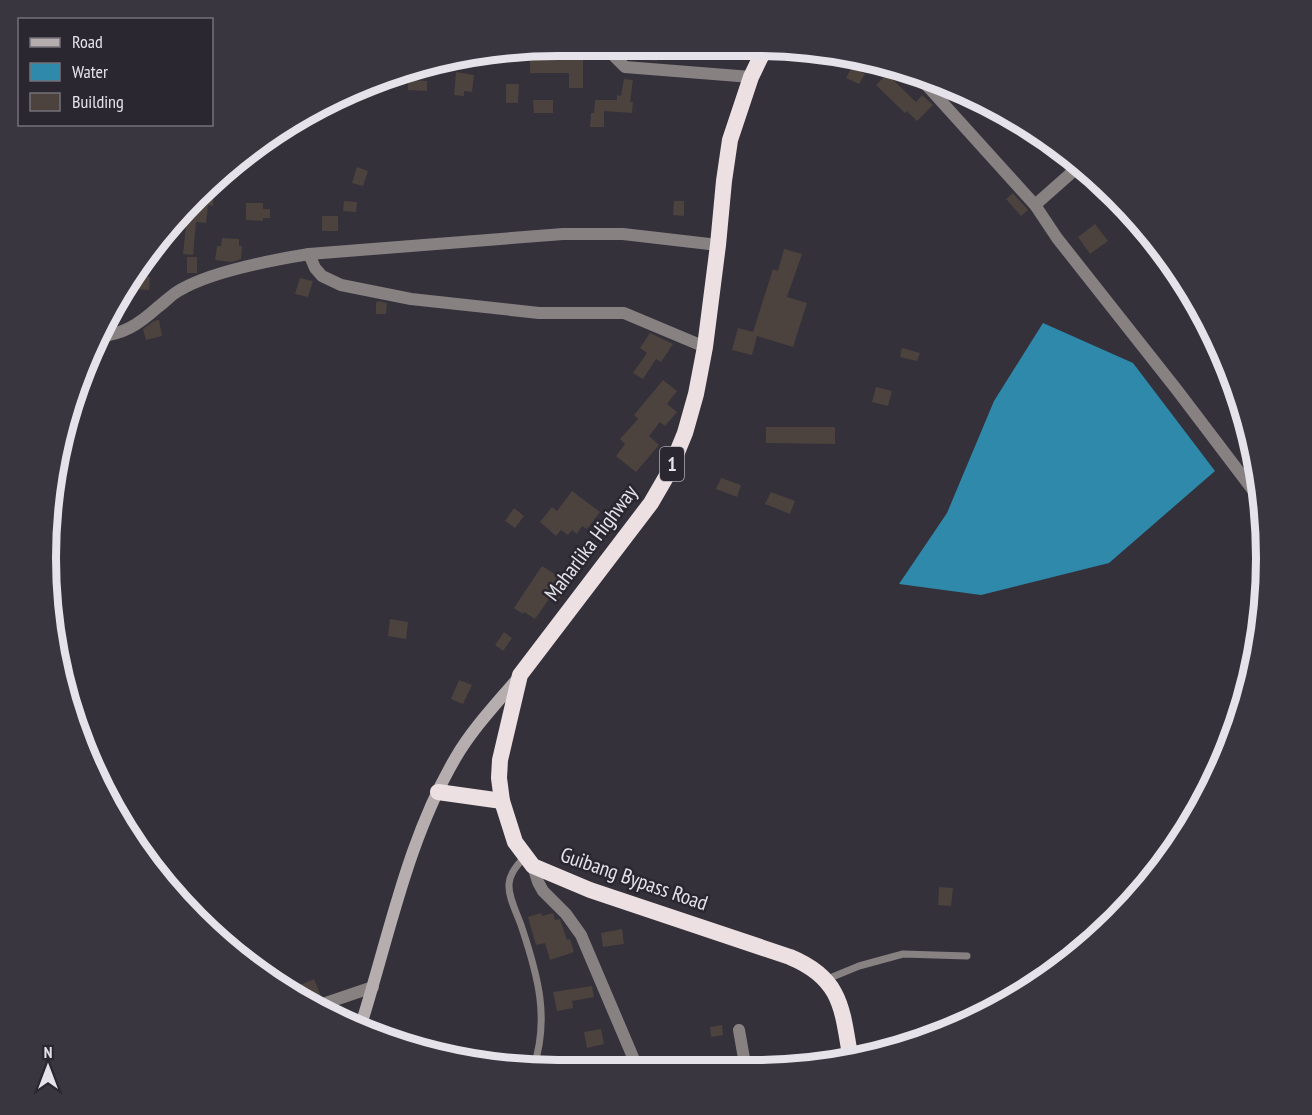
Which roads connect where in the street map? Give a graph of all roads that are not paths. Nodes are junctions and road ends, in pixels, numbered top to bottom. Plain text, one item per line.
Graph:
1 (615, 56) edge
2 (761, 56) edge
3 (751, 77) junction
4 (931, 88) edge
5 (1073, 170) edge
6 (1035, 205) junction
7 (718, 245) junction
8 (309, 254) junction
9 (106, 337) edge
10 (705, 347) junction
11 (1251, 488) edge
12 (520, 675) junction
13 (438, 792) junction
14 (502, 801) junction
15 (529, 861) junction
16 (968, 956) dead end
17 (825, 980) junction
18 (373, 987) junction
19 (326, 1003) edge
20 (363, 1020) edge
21 (739, 1030) dead end
22 (848, 1051) edge
23 (535, 1059) edge
24 (634, 1060) edge
25 (744, 1060) edge

1 - 3 street
2 - 3 highway, Maharlika Highway / 1
3 - 7 highway, Maharlika Highway / 1
4 - 6 street
5 - 6 street
6 - 11 street
7 - 8 street
7 - 10 highway, Maharlika Highway / 1
8 - 9 street
8 - 10 street
10 - 12 highway, Maharlika Highway / 1
12 - 13 main road, Maharlika Highway / 1
12 - 14 highway
13 - 14 highway
13 - 18 main road, Maharlika Highway / 1
14 - 15 highway
15 - 17 highway, Guibang Bypass Road
15 - 23 lane
15 - 24 street
16 - 17 lane
17 - 22 highway, Guibang Bypass Road
18 - 19 street
18 - 20 main road, Maharlika Highway / 1
21 - 25 street

